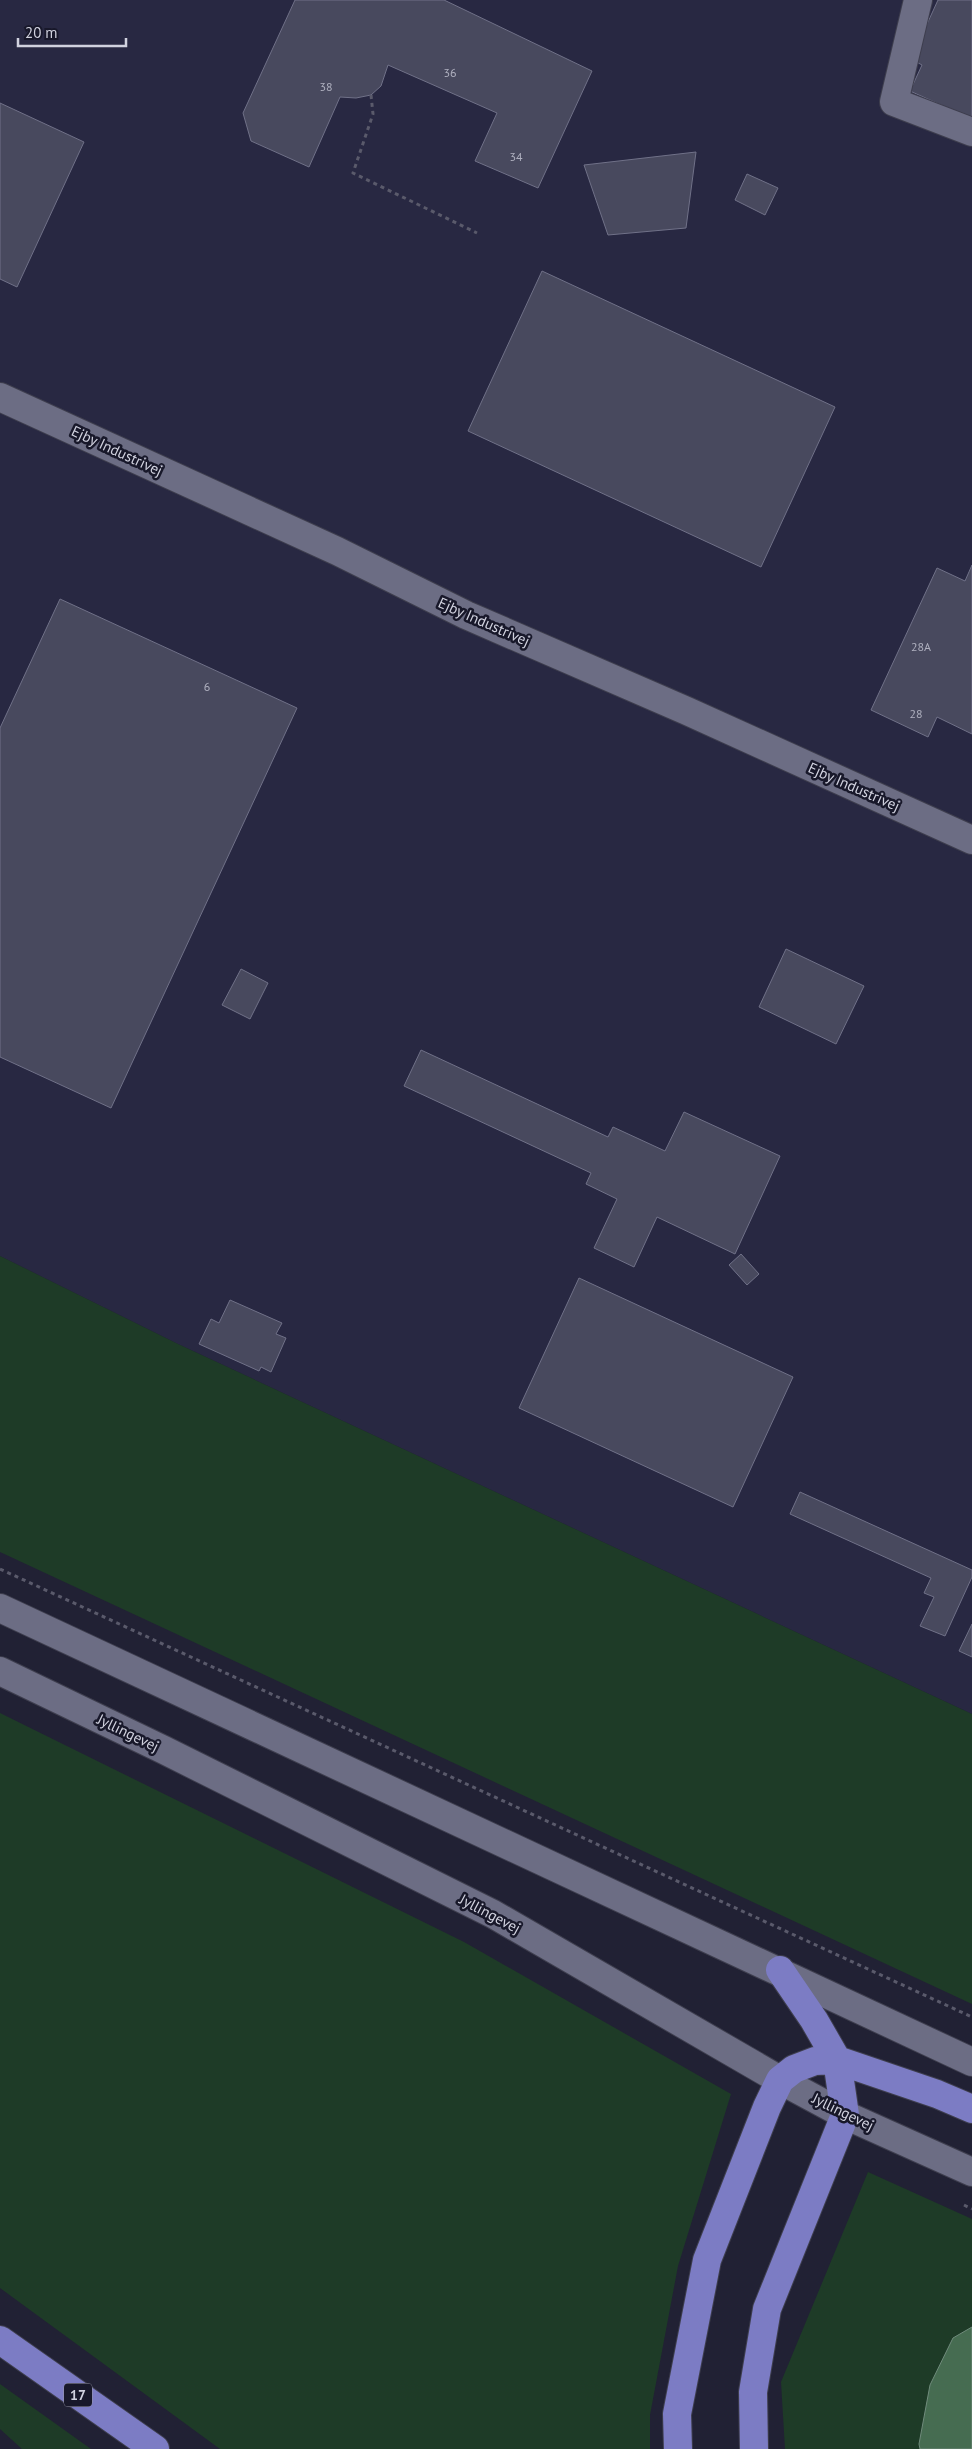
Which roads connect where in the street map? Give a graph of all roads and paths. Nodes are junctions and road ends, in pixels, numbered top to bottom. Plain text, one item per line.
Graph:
1 (918, 0) edge
2 (371, 95) dead end
3 (972, 132) edge
4 (477, 233) dead end
5 (0, 397) edge
6 (972, 840) edge
7 (0, 1569) edge
8 (0, 1608) edge
9 (0, 1671) edge
10 (780, 1970) junction
11 (972, 2017) edge
12 (837, 2060) junction
13 (972, 2062) edge
14 (780, 2080) junction
15 (972, 2110) edge
16 (845, 2115) junction
17 (972, 2172) edge
18 (955, 2200) dead end
19 (972, 2209) edge
20 (0, 2340) edge
21 (155, 2449) edge
22 (678, 2449) edge
23 (754, 2449) edge

1 - 3 street
2 - 4 path
5 - 6 street, Ejby Industrivej
7 - 11 path
8 - 10 street
9 - 14 street, Jyllingevej
10 - 12 highway
10 - 13 street
12 - 14 highway
12 - 15 highway
12 - 16 highway
14 - 16 street, Jyllingevej
14 - 22 highway
16 - 17 street, Jyllingevej
16 - 23 highway
18 - 19 path
20 - 21 highway, 17

